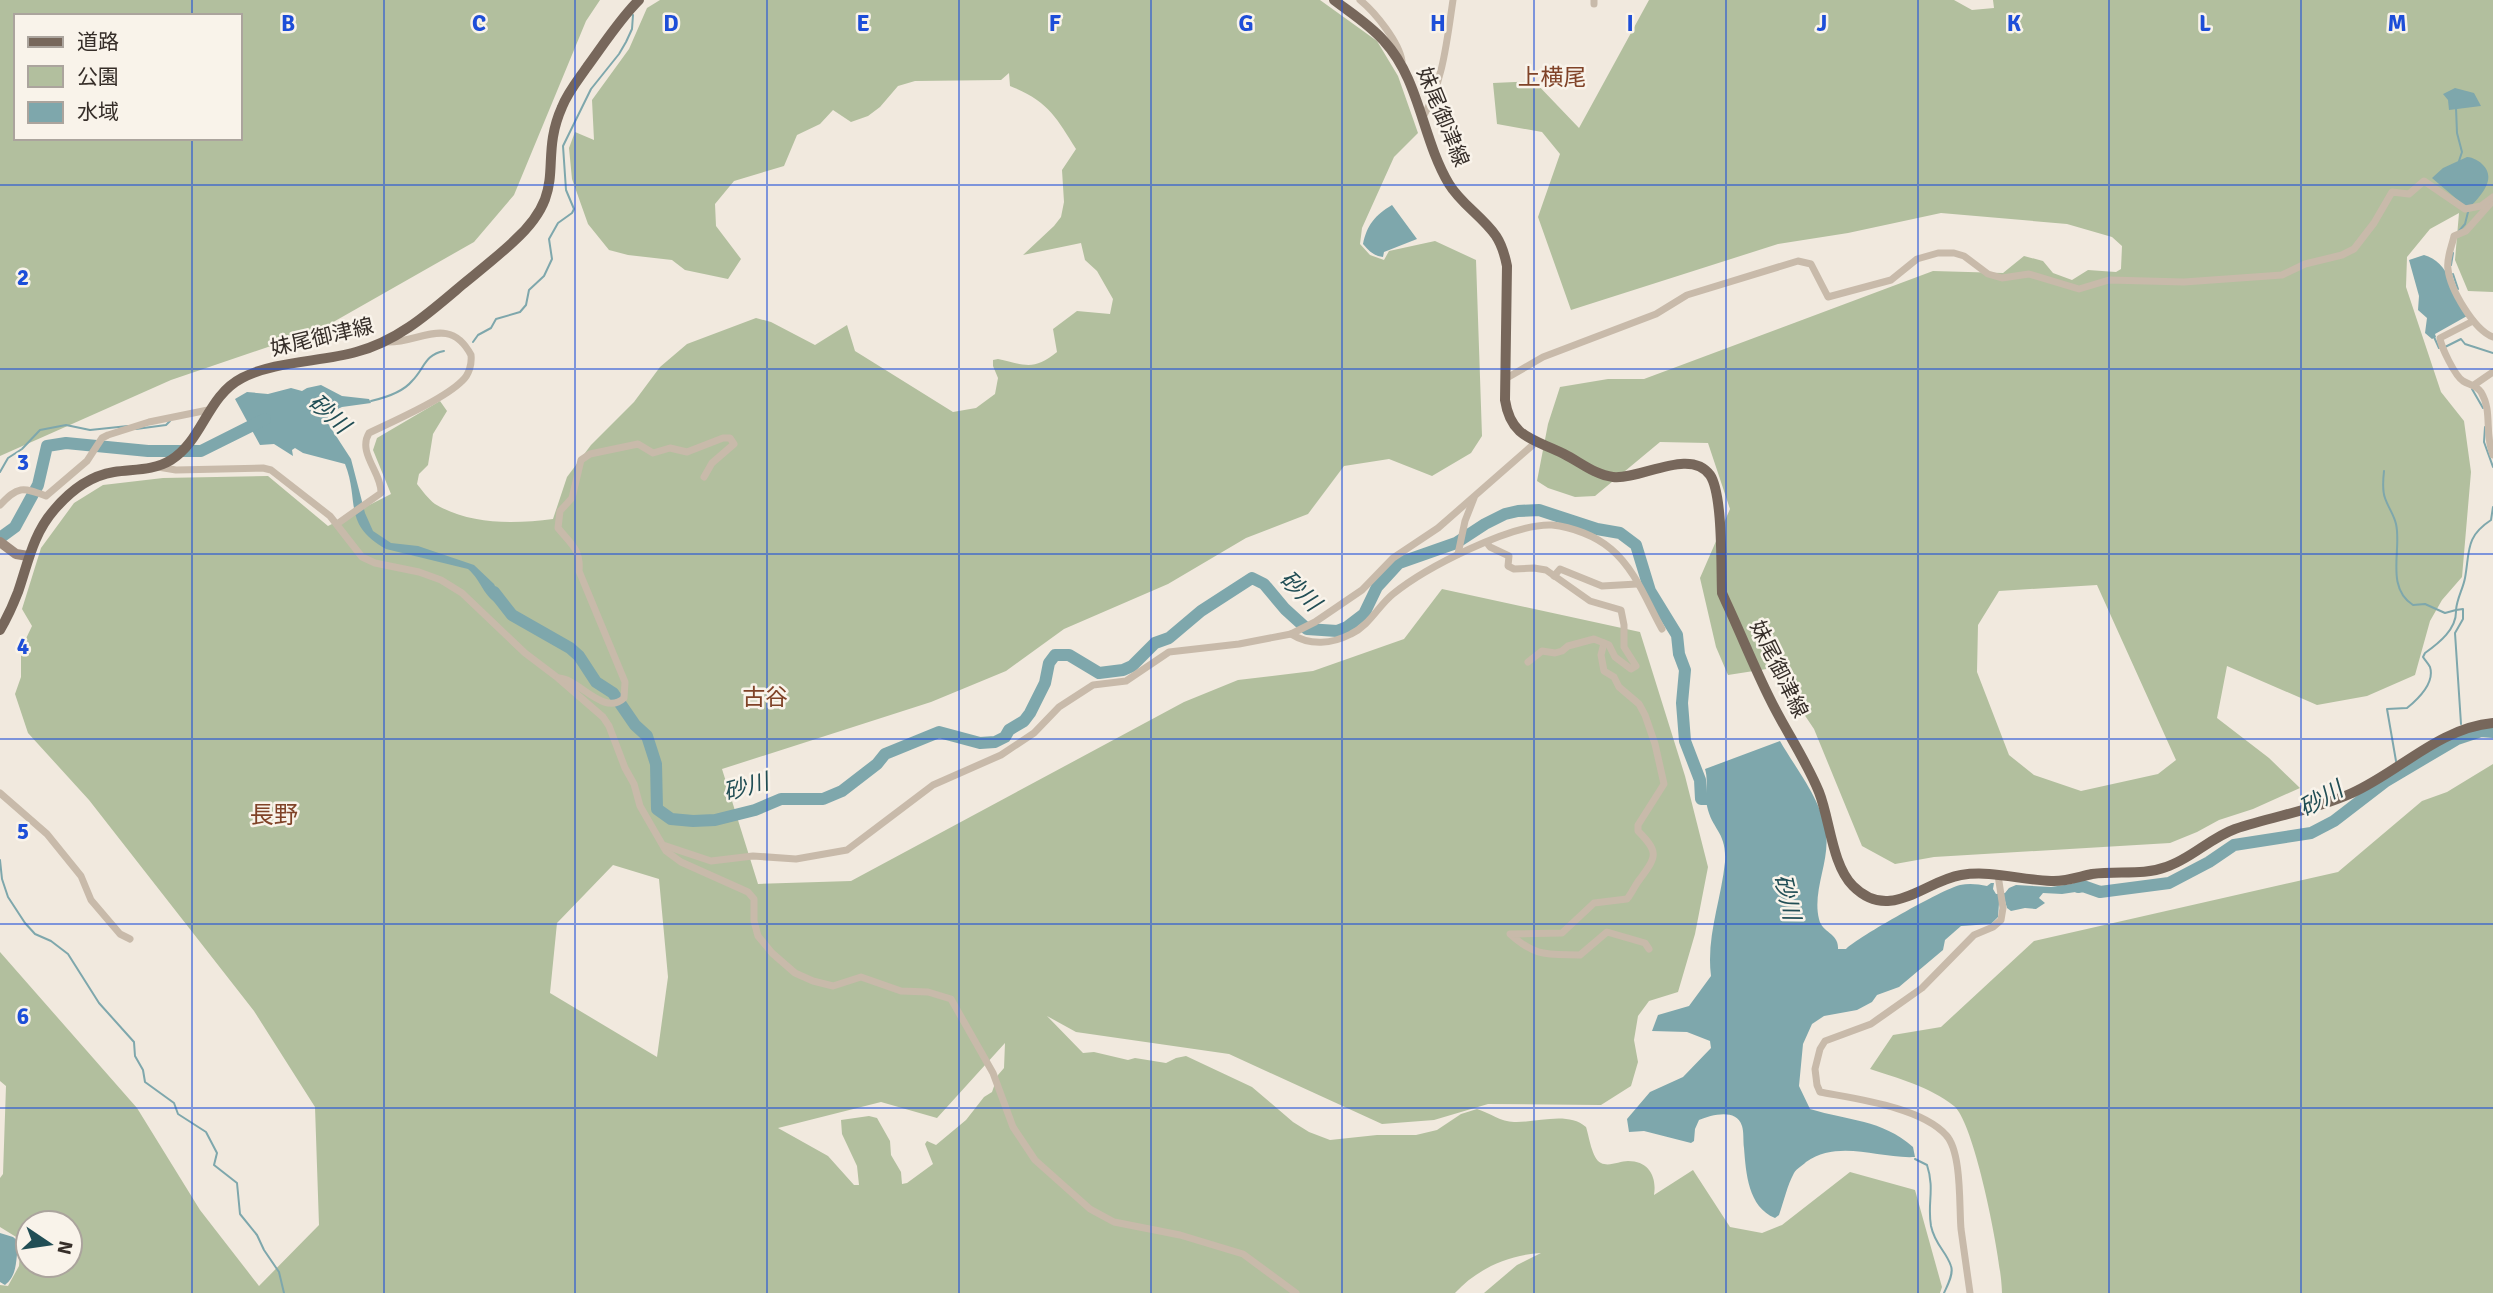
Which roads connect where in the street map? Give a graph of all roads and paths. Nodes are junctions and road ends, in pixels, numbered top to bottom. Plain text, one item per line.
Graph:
1 (639, 0) edge
2 (1334, 0) edge
3 (1360, 0) edge
4 (1453, 0) edge
5 (1401, 65) junction
6 (1422, 119) junction
7 (2493, 200) edge
8 (2473, 321) junction
9 (2493, 337) edge
10 (387, 341) junction
11 (2493, 372) edge
12 (1504, 379) junction
13 (2474, 385) junction
14 (208, 410) junction
15 (1535, 443) junction
16 (2493, 455) edge
17 (156, 467) junction
18 (704, 477) dead end
19 (1475, 496) junction
20 (0, 505) edge
21 (337, 524) junction
22 (1, 543) edge
23 (1488, 543) junction
24 (1459, 551) junction
25 (28, 556) junction
26 (1554, 576) junction
27 (1637, 584) junction
28 (1662, 629) dead end
29 (0, 630) edge
30 (1295, 632) junction
31 (1604, 643) junction
32 (1528, 662) dead end
33 (558, 678) junction
34 (2493, 723) edge
35 (0, 793) edge
36 (662, 845) junction
37 (1998, 875) junction
38 (130, 939) dead end
39 (1649, 949) dead end
40 (1296, 1293) edge
41 (1970, 1293) edge

1 - 10 main road, 妹尾御津線
2 - 5 main road, 妹尾御津線
3 - 5 street
4 - 6 street
5 - 6 main road, 妹尾御津線
6 - 12 main road, 妹尾御津線
7 - 8 street
7 - 12 street
8 - 9 street
8 - 13 street
10 - 14 main road, 妹尾御津線
10 - 21 street
11 - 13 street
12 - 15 main road, 妹尾御津線
13 - 16 street
14 - 17 main road, 妹尾御津線
14 - 20 street
15 - 19 street
15 - 37 main road, 妹尾御津線
17 - 21 street
17 - 25 main road, 妹尾御津線
18 - 33 street
19 - 24 street
19 - 30 street
21 - 33 street
22 - 25 main road
23 - 24 street
23 - 26 street
23 - 27 street
24 - 30 street
25 - 29 main road, 妹尾御津線
26 - 27 street
26 - 31 street
27 - 28 street
30 - 36 street
31 - 32 street
31 - 39 street
33 - 36 street
34 - 37 main road, 妹尾御津線
35 - 38 street
36 - 40 street
37 - 41 street

